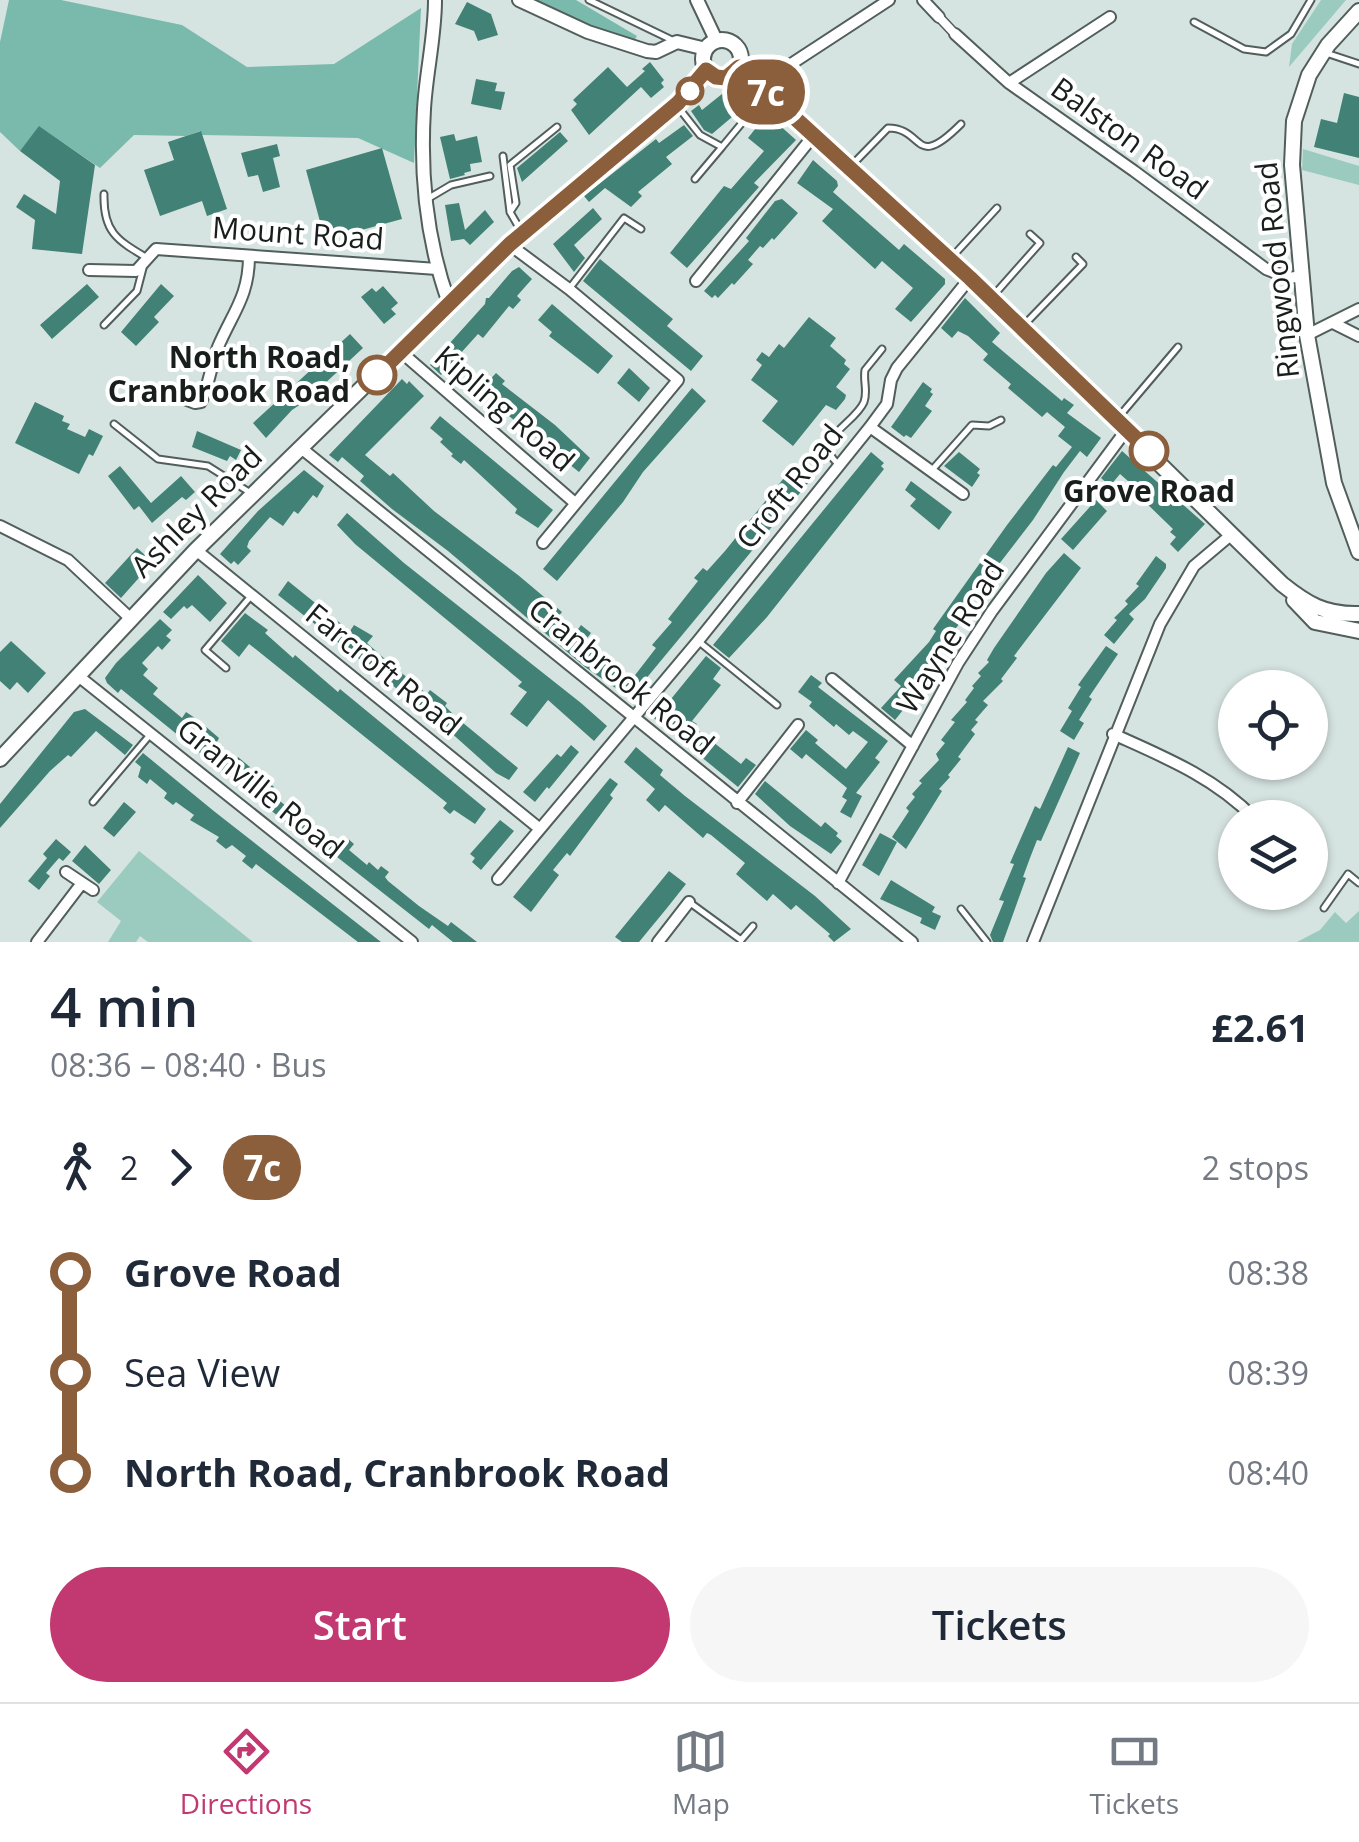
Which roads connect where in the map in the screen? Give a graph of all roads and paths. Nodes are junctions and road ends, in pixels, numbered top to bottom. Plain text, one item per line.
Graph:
1 (436, 0) edge
2 (518, 0) edge
3 (589, 0) edge
4 (697, 0) edge
5 (889, 0) edge
6 (922, 0) edge
7 (1312, 0) edge
8 (1359, 11) edge
9 (939, 17) joint
10 (1110, 17) dead end
11 (1194, 22) dead end
12 (955, 34) joint
13 (676, 42) junction
14 (711, 44) junction
15 (1324, 52) junction
16 (1359, 64) edge
17 (739, 67) junction
18 (706, 70) junction
19 (1009, 83) junction
20 (763, 89) junction
21 (676, 105) junction
22 (961, 124) dead end
23 (557, 127) dead end
24 (814, 136) junction
25 (722, 147) junction
26 (503, 156) dead end
27 (850, 168) junction
28 (490, 176) dead end
29 (694, 179) dead end
30 (104, 194) dead end
31 (426, 199) junction
32 (998, 208) dead end
33 (510, 212) junction
34 (641, 229) dead end
35 (522, 234) junction
36 (1030, 234) dead end
37 (510, 244) junction
38 (250, 256) junction
39 (1076, 257) dead end
40 (950, 260) junction
41 (145, 262) junction
42 (437, 269) junction
43 (89, 270) dead end
44 (1304, 276) junction
45 (970, 278) junction
46 (696, 281) dead end
47 (570, 289) junction
48 (991, 298) junction
49 (449, 303) junction
50 (1359, 309) edge
51 (1334, 323) junction
52 (104, 325) dead end
53 (1022, 328) junction
54 (1307, 335) junction
55 (1359, 336) edge
56 (1178, 347) dead end
57 (882, 349) dead end
58 (401, 352) junction
59 (161, 390) dead end
60 (1002, 420) dead end
61 (114, 424) dead end
62 (1122, 424) junction
63 (870, 427) junction
64 (301, 448) junction
65 (840, 465) junction
66 (931, 470) junction
67 (252, 494) junction
68 (963, 494) dead end
69 (575, 503) junction
70 (0, 526) edge
71 (1232, 534) junction
72 (543, 543) dead end
73 (1356, 545) edge
74 (196, 550) junction
75 (1359, 566) edge
76 (1282, 584) junction
77 (251, 596) junction
78 (1359, 604) edge
79 (1327, 612) junction
80 (1359, 614) edge
81 (130, 618) junction
82 (1359, 631) edge
83 (698, 642) junction
84 (226, 668) dead end
85 (77, 674) junction
86 (832, 679) dead end
87 (777, 705) dead end
88 (632, 718) junction
89 (798, 725) dead end
90 (151, 733) junction
91 (1113, 734) junction
92 (913, 746) junction
93 (0, 759) edge
94 (1234, 800) edge
95 (93, 802) dead end
96 (737, 802) junction
97 (540, 829) junction
98 (66, 872) dead end
99 (498, 880) dead end
100 (82, 882) junction
101 (1359, 883) edge
102 (838, 884) junction
103 (92, 890) dead end
104 (689, 902) joint
105 (1328, 902) edge
106 (961, 909) dead end
107 (753, 926) dead end
108 (37, 942) edge
109 (412, 942) edge
110 (658, 942) edge
111 (912, 942) edge
112 (987, 942) edge
113 (1033, 942) edge

1 - 31 street
2 - 13 street
3 - 13 lane
4 - 14 street
5 - 20 street
6 - 9 street
7 - 11 lane
8 - 15 main road, Ringwood Road
9 - 12 street, Balston Road
10 - 19 street
12 - 19 street, Balston Road
13 - 14 street
14 - 17 main road
14 - 18 main road
15 - 16 lane
15 - 44 main road, Ringwood Road
17 - 18 main road
17 - 20 main road
18 - 21 main road, Ashley Road
19 - 44 street, Balston Road
20 - 24 main road
20 - 25 lane
21 - 25 lane
21 - 35 main road, Ashley Road
22 - 27 lane
23 - 33 lane
24 - 27 main road
24 - 46 street
25 - 29 lane
26 - 33 lane
27 - 40 main road
28 - 31 lane
30 - 41 lane
31 - 42 street
32 - 40 lane
33 - 35 lane
34 - 47 lane
35 - 37 main road, Ashley Road
36 - 48 lane
37 - 47 street
37 - 49 main road, Ashley Road
38 - 41 street, Mount Road
38 - 42 street, Mount Road
38 - 59 street
39 - 53 lane
40 - 45 main road
41 - 43 street
41 - 52 lane
42 - 49 street
44 - 54 main road, Ringwood Road
45 - 48 main road
45 - 63 street, Croft Road
47 - 69 street
48 - 53 main road
49 - 58 main road, Ashley Road
50 - 51 street
51 - 54 street
51 - 55 street
53 - 62 main road
54 - 73 main road, Ringwood Road
56 - 62 lane
57 - 65 lane
58 - 64 main road, Ashley Road
58 - 69 street, Kipling Road
60 - 66 lane
61 - 67 lane
62 - 71 main road
62 - 92 street, Wayne Road
63 - 65 street, Croft Road
63 - 66 street
64 - 67 main road, Ashley Road
64 - 88 street, Cranbrook Road
65 - 83 street, Croft Road
66 - 68 street
67 - 74 main road, Ashley Road
69 - 72 street
70 - 81 street
71 - 76 main road
71 - 91 street
73 - 75 main road, Ringwood Road
74 - 77 street, Farcroft Road
74 - 81 main road, Ashley Road
76 - 79 main road
76 - 82 main road
77 - 84 lane
77 - 97 street, Farcroft Road
78 - 79 main road
79 - 80 main road
81 - 85 main road, Ashley Road
83 - 87 lane
83 - 88 street, Croft Road
85 - 90 street, Granville Road
85 - 93 main road, Ashley Road
86 - 92 street
88 - 96 street, Cranbrook Road
88 - 97 street
89 - 96 street
90 - 95 lane
90 - 109 street, Granville Road
91 - 94 street
91 - 113 street
92 - 102 street, Wayne Road
96 - 102 street, Cranbrook Road
97 - 99 street
98 - 100 street
100 - 103 street
100 - 108 street
101 - 105 lane
102 - 111 street, Cranbrook Road
104 - 107 lane
104 - 110 street
106 - 112 lane

